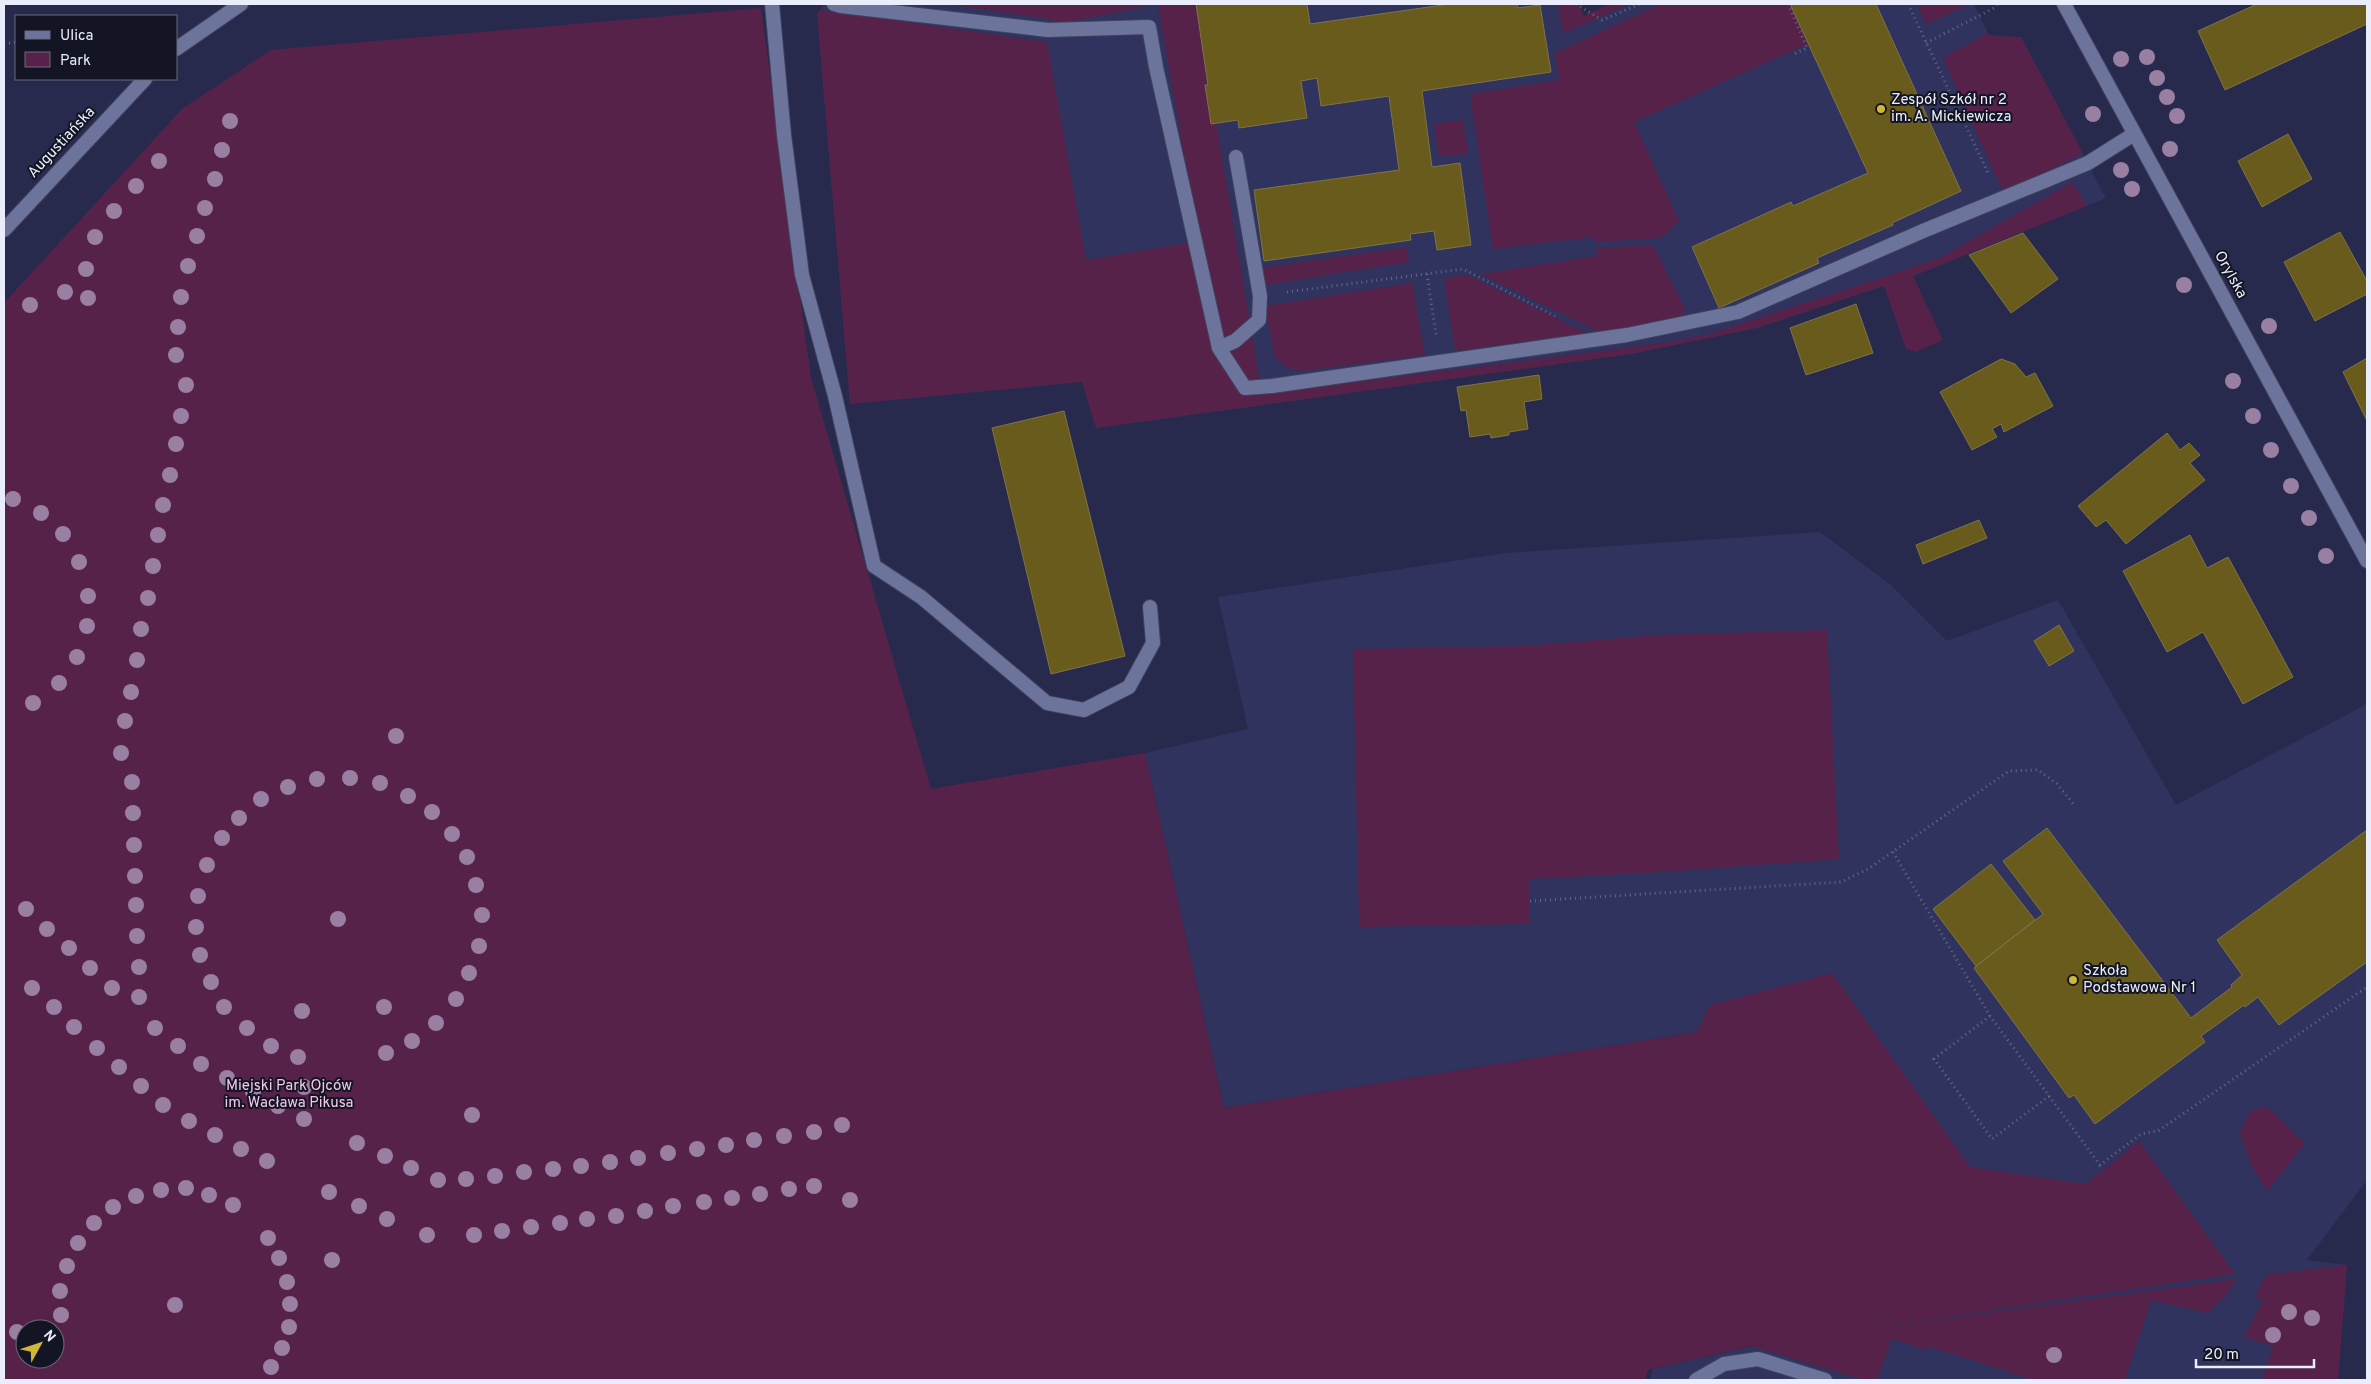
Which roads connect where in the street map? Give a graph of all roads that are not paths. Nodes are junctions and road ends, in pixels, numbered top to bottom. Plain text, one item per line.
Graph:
1 (241, 4) edge
2 (772, 4) edge
3 (834, 4) edge
4 (2064, 4) edge
5 (178, 48) edge
6 (144, 80) edge
7 (2134, 134) junction
8 (1236, 157) dead end
9 (4, 230) edge
10 (1219, 348) junction
11 (2367, 562) edge
12 (1150, 606) dead end
13 (1696, 1380) edge
14 (1825, 1380) edge

1 - 5 street
2 - 12 street
3 - 10 street
4 - 7 street, Orylska
6 - 9 street, Augustiańska
7 - 10 street
7 - 11 street, Orylska
8 - 10 street
13 - 14 street

